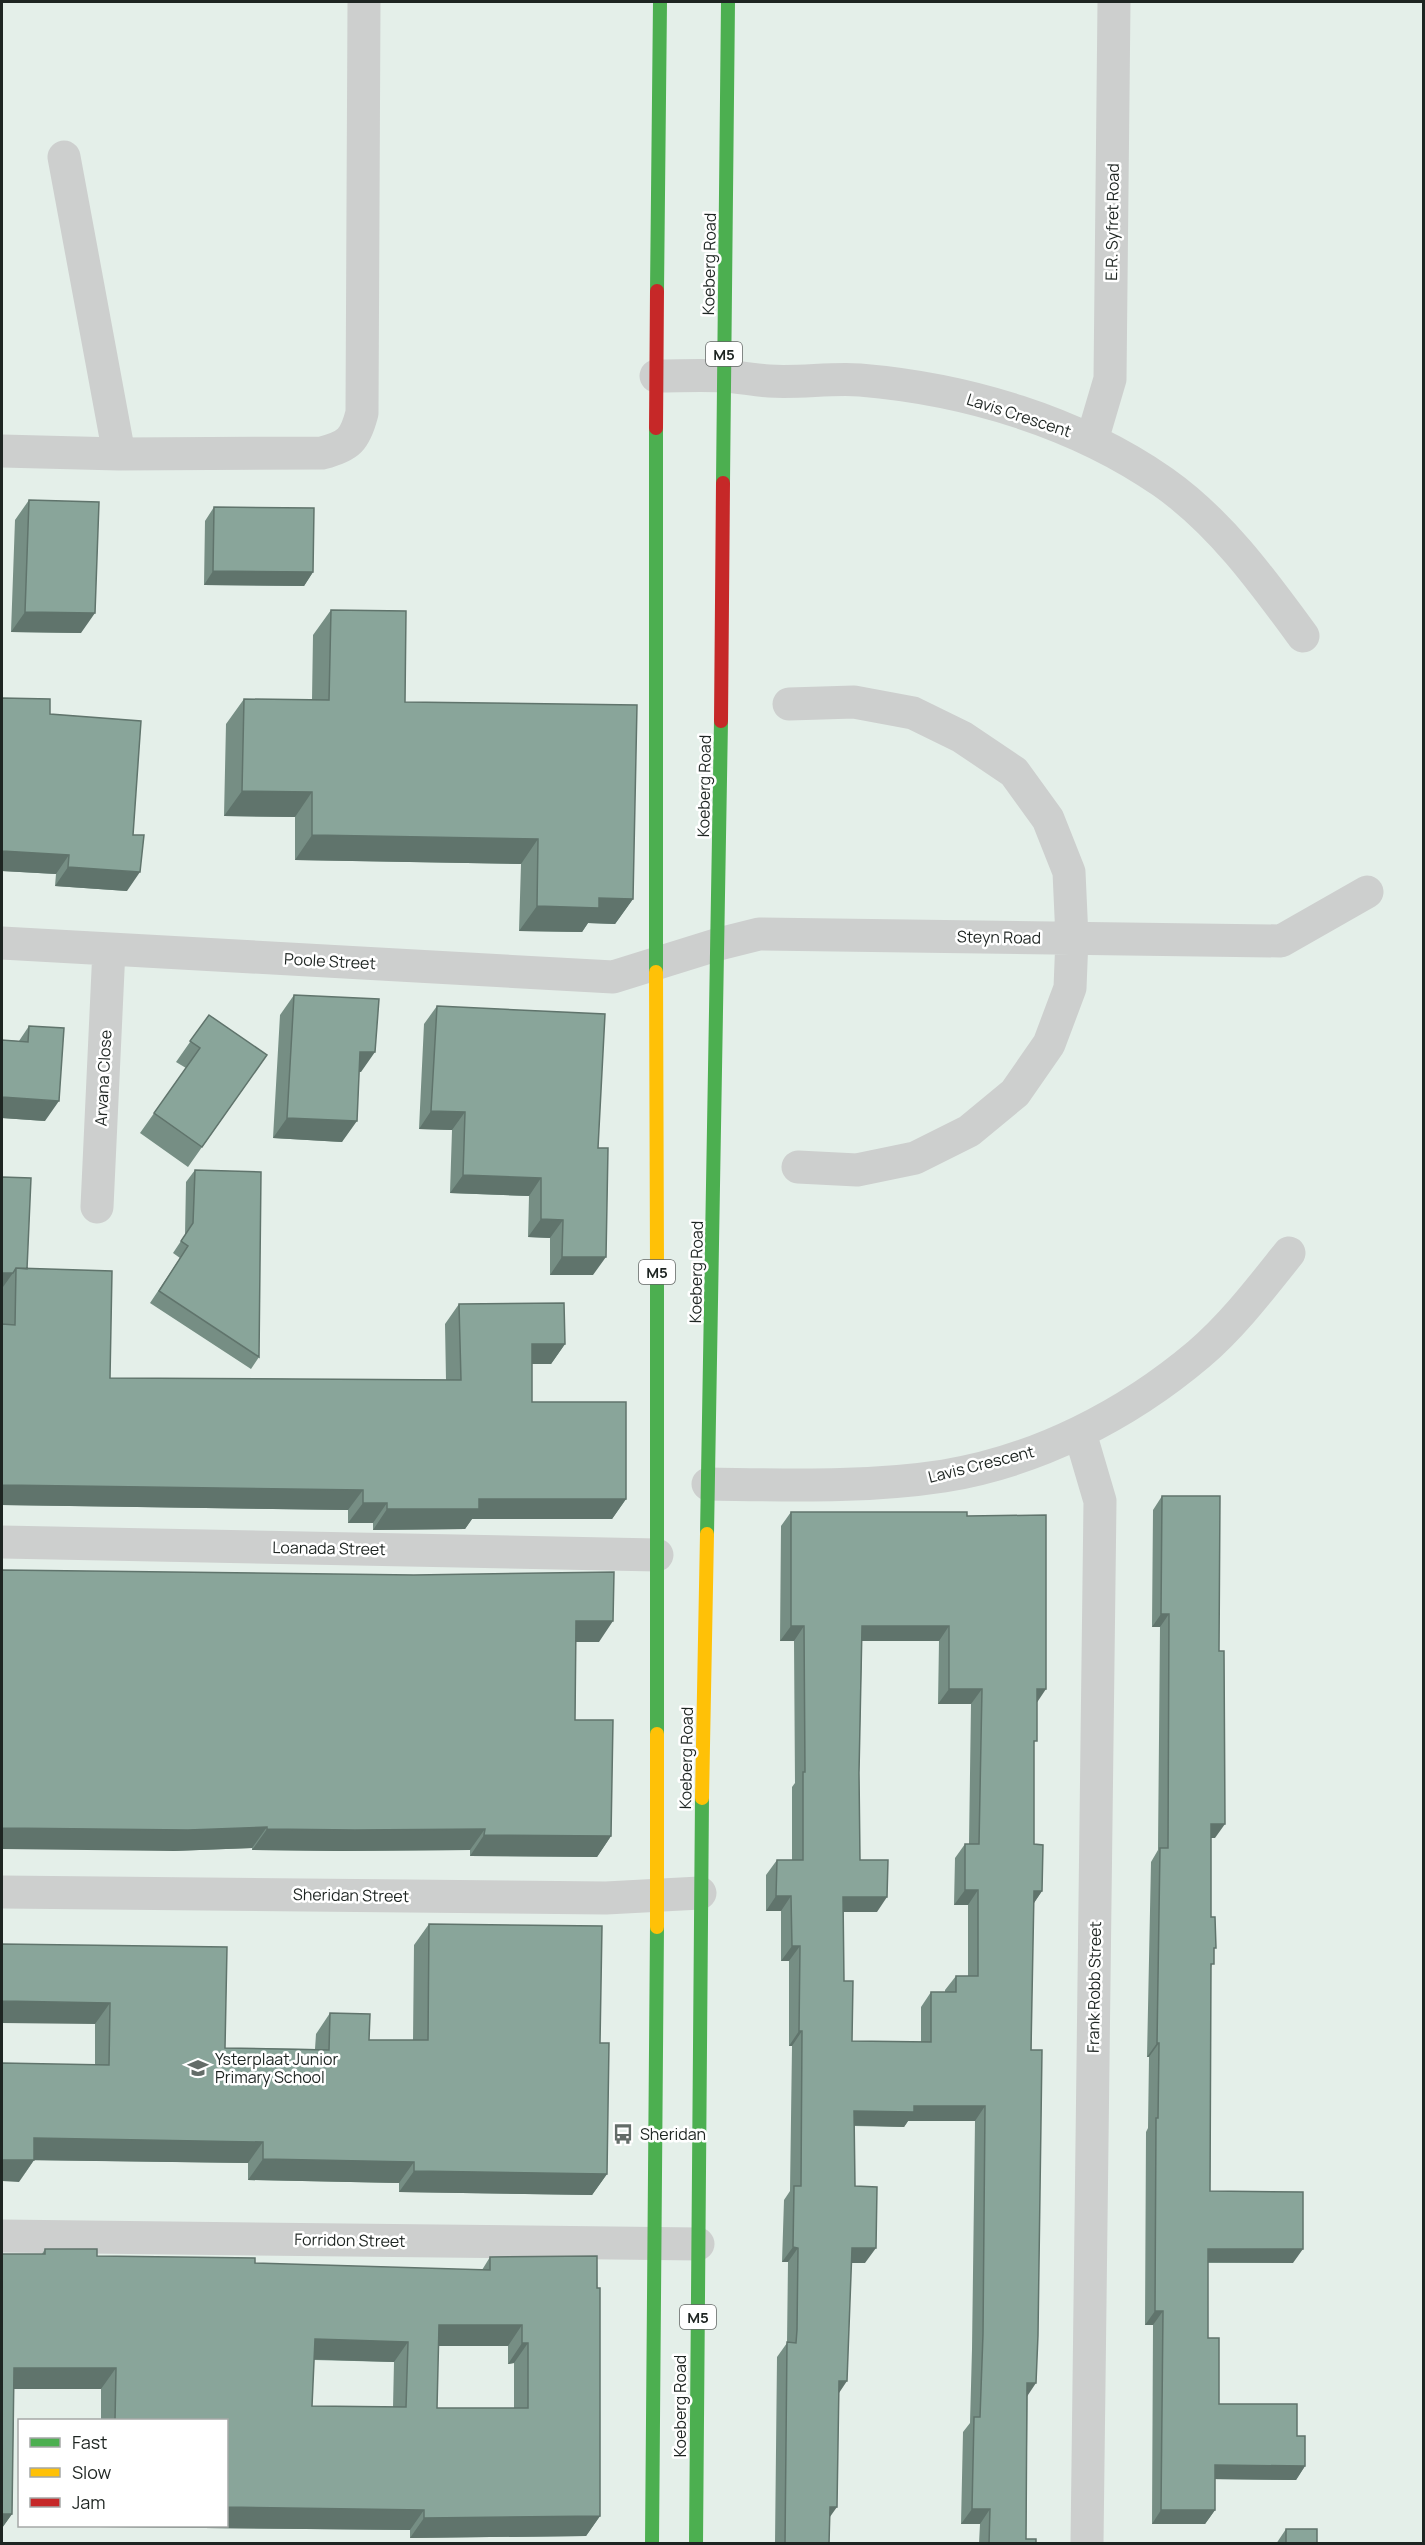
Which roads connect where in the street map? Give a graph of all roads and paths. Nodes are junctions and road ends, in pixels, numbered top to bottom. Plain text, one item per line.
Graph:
1 (364, 2) edge
2 (660, 2) edge
3 (728, 2) edge
4 (1114, 2) edge
5 (64, 157) dead end
6 (656, 376) junction
7 (724, 376) junction
8 (1092, 440) junction
9 (2, 451) edge
10 (119, 454) junction
11 (1303, 636) dead end
12 (789, 704) dead end
13 (1367, 892) dead end
14 (1072, 938) junction
15 (2, 944) edge
16 (719, 944) junction
17 (109, 949) junction
18 (657, 963) junction
19 (798, 1167) dead end
20 (97, 1207) dead end
21 (1289, 1253) dead end
22 (1080, 1433) junction
23 (708, 1484) junction
24 (2, 1542) edge
25 (657, 1555) junction
26 (2, 1892) edge
27 (700, 1893) junction
28 (657, 1894) junction
29 (2, 2236) edge
30 (654, 2243) junction
31 (698, 2244) junction
32 (652, 2544) edge
33 (696, 2544) edge
34 (1087, 2544) edge

1 - 10 street
2 - 6 main road, Koeberg Road / M5
3 - 7 main road, Koeberg Road / M5
4 - 8 street, E.R. Syfret Road
5 - 10 street
6 - 7 street, Lavis Crescent
6 - 18 main road, Koeberg Road / M5
7 - 8 street, Lavis Crescent
7 - 16 main road, Koeberg Road / M5
8 - 11 street, Lavis Crescent
9 - 10 street
12 - 14 street
13 - 14 street, Steyn Road
14 - 16 street, Steyn Road
14 - 19 street
15 - 17 street, Poole Street
16 - 18 street, Steyn Road
16 - 23 main road, Koeberg Road / M5
17 - 18 street, Poole Street
17 - 20 street, Arvana Close
18 - 25 main road, Koeberg Road / M5
21 - 22 street, Lavis Crescent
22 - 23 street, Lavis Crescent
22 - 34 street, Frank Robb Street
23 - 27 main road, Koeberg Road / M5
24 - 25 street, Loanada Street
25 - 28 main road, Koeberg Road / M5
26 - 28 street, Sheridan Street
27 - 28 street, Sheridan Street
27 - 31 main road, Koeberg Road / M5
28 - 30 main road, Koeberg Road / M5
29 - 30 street, Forridon Street
30 - 31 street, Forridon Street
30 - 32 main road, Koeberg Road / M5
31 - 33 main road, Koeberg Road / M5

